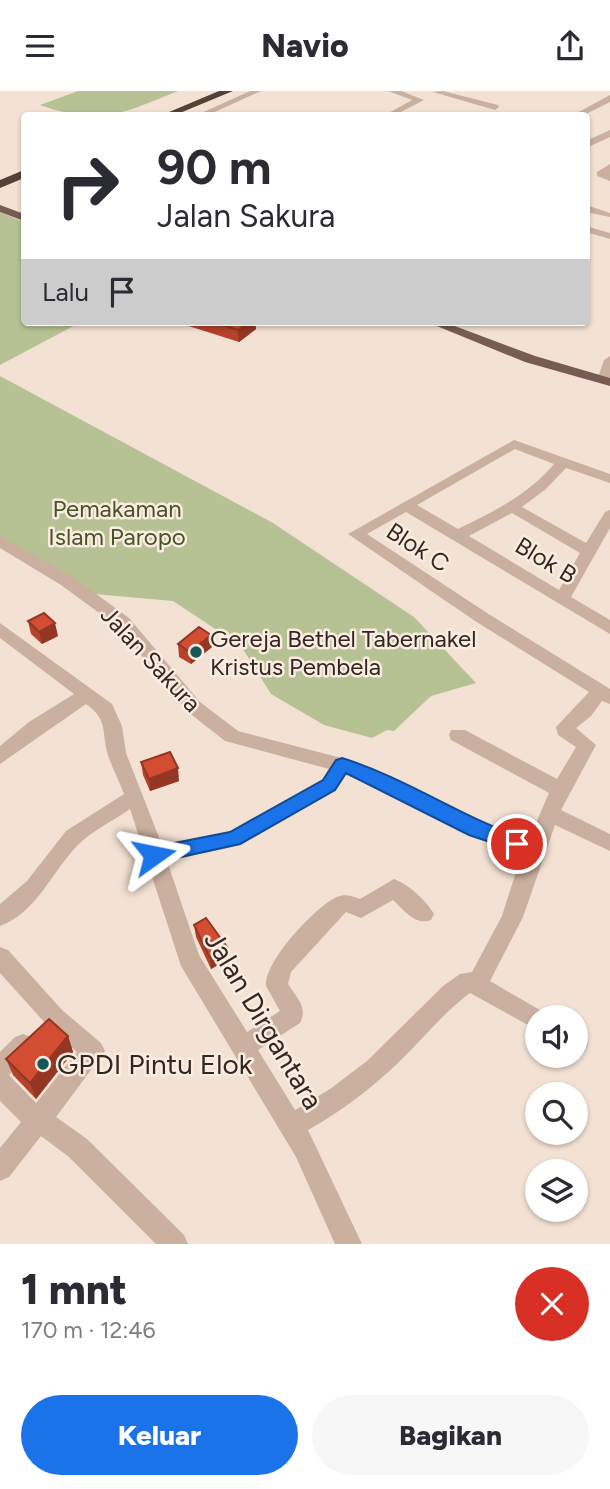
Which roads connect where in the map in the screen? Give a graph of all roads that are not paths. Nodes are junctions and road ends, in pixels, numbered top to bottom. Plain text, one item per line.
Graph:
1 (208, 91) edge
2 (228, 91) edge
3 (257, 91) edge
4 (392, 91) edge
5 (438, 92) edge
6 (610, 98) edge
7 (420, 100) junction
8 (495, 107) dead end
9 (591, 109) junction
10 (167, 112) edge
11 (209, 112) edge
12 (395, 112) edge
13 (584, 112) edge
14 (610, 114) edge
15 (610, 134) edge
16 (590, 143) edge
17 (610, 167) edge
18 (21, 168) edge
19 (21, 175) edge
20 (0, 177) edge
21 (610, 178) edge
22 (0, 184) edge
23 (0, 208) edge
24 (590, 209) edge
25 (607, 215) dead end
26 (21, 217) edge
27 (590, 230) edge
28 (610, 236) edge
29 (443, 326) edge
30 (610, 360) edge
31 (607, 381) edge
32 (563, 462) junction
33 (610, 479) edge
34 (406, 505) junction
35 (512, 507) junction
36 (610, 515) edge
37 (457, 536) junction
38 (0, 541) edge
39 (590, 552) junction
40 (562, 598) junction
41 (610, 628) edge
42 (0, 629) edge
43 (606, 692) edge
44 (88, 694) junction
45 (458, 735) dead end
46 (0, 757) edge
47 (342, 765) junction
48 (560, 790) junction
49 (134, 797) junction
50 (552, 815) junction
51 (610, 843) edge
52 (534, 849) junction
53 (154, 855) junction
54 (423, 914) dead end
55 (0, 917) edge
56 (0, 957) edge
57 (477, 985) junction
58 (525, 1013) edge
59 (54, 1017) junction
60 (243, 1047) junction
61 (0, 1068) edge
62 (0, 1083) edge
63 (41, 1121) junction
64 (292, 1125) junction
65 (0, 1168) edge
66 (175, 1244) edge
67 (349, 1244) edge

1 - 10 highway
2 - 10 highway
3 - 11 street
4 - 7 street
5 - 7 street
5 - 8 street
6 - 9 street
7 - 12 street
9 - 13 street
9 - 14 street
15 - 16 street
17 - 21 street
18 - 20 highway
19 - 22 highway
23 - 26 main road
24 - 25 street
27 - 28 street
29 - 31 main road
30 - 31 street
32 - 33 street
32 - 34 street, Blok C
32 - 35 street, Blok B
34 - 37 street, Blok B
34 - 43 street, Blok C
35 - 37 street, Blok B
35 - 39 street
36 - 39 street
37 - 40 street, Blok B
38 - 47 street, Jalan Sakura
39 - 40 street
40 - 41 street, Blok B
42 - 44 street, Jalan Dirgantara
43 - 48 street
44 - 46 street
44 - 49 street, Jalan Dirgantara
45 - 48 street
47 - 52 street, Jalan Sakura
47 - 53 street
48 - 50 street
49 - 53 street, Jalan Dirgantara
49 - 55 street
50 - 51 street
50 - 52 street
52 - 57 street
53 - 60 street, Jalan Dirgantara
54 - 60 street
56 - 59 street
57 - 58 street
57 - 64 street
59 - 61 street
59 - 63 street
60 - 64 street, Jalan Dirgantara
62 - 63 street
63 - 65 street
63 - 66 street
64 - 67 street, Jalan Dirgantara

